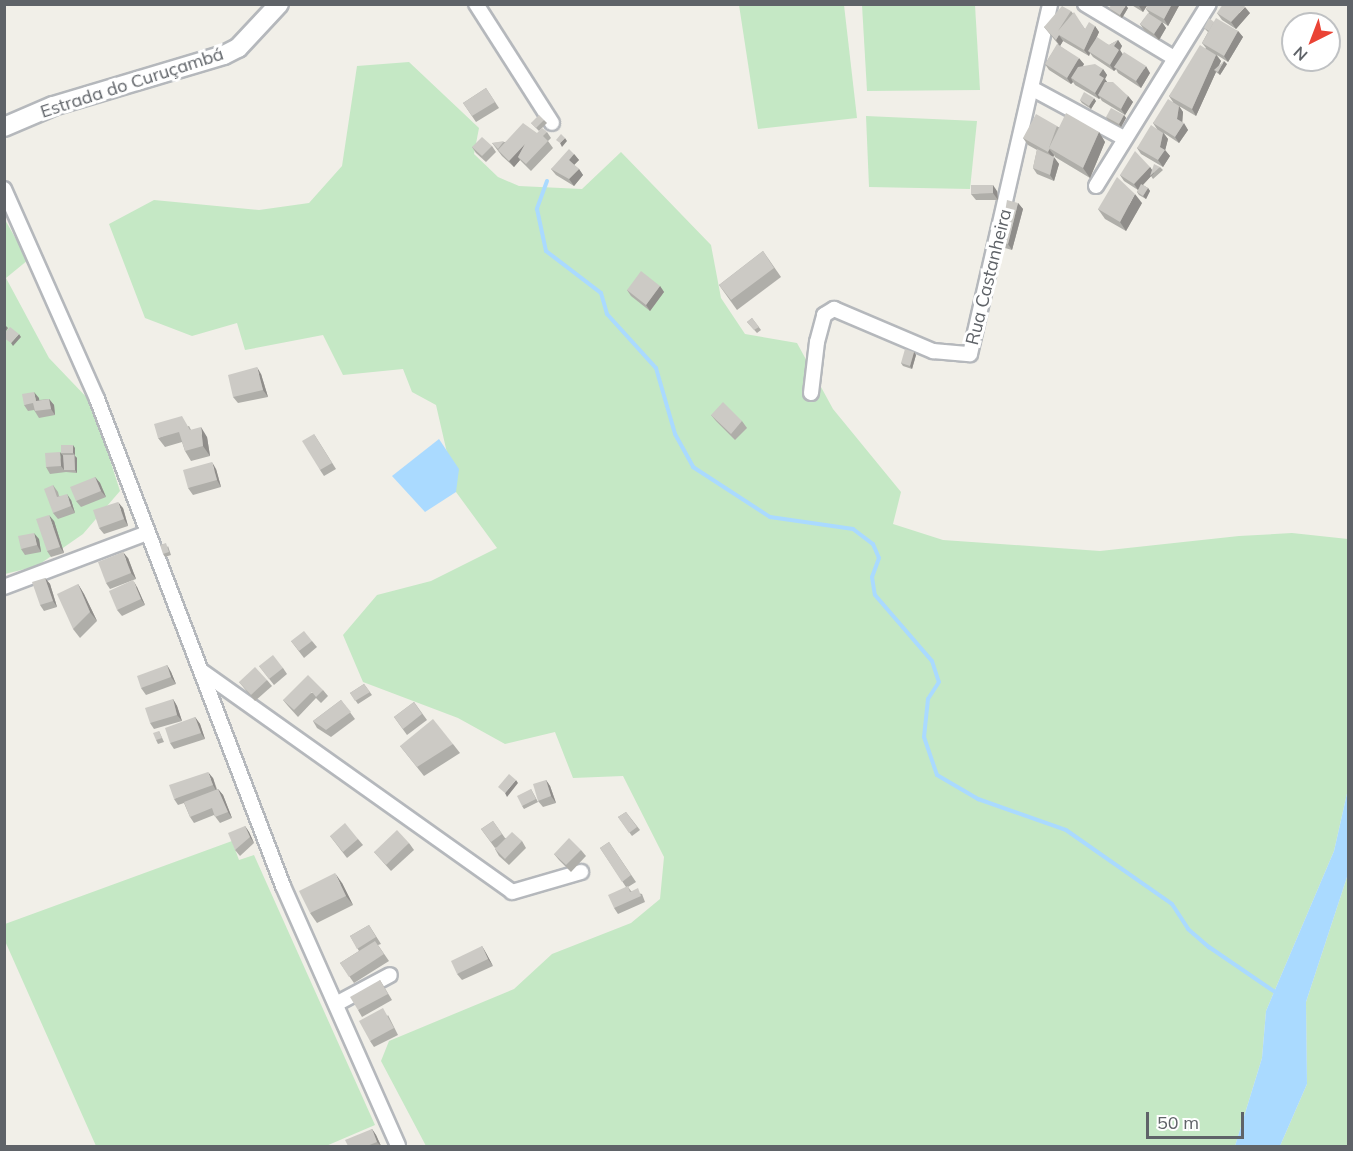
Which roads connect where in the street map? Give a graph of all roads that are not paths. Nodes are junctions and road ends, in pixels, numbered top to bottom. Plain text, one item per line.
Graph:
1 (279, 4) edge
2 (476, 4) edge
3 (1050, 4) edge
4 (1085, 4) edge
5 (1209, 4) edge
6 (1174, 58) junction
7 (1033, 89) junction
8 (552, 123) dead end
9 (4, 127) edge
10 (1124, 138) junction
11 (1096, 186) dead end
12 (4, 189) edge
13 (811, 393) dead end
14 (147, 533) junction
15 (4, 587) edge
16 (203, 672) junction
17 (580, 872) dead end
18 (390, 975) dead end
19 (336, 1004) junction
20 (398, 1146) edge

1 - 9 street, Estrada do Curuçambá
2 - 8 street
3 - 7 street, Rua Castanheira
4 - 6 street
5 - 6 street
6 - 10 street
7 - 10 street
7 - 13 street, Rua Castanheira
10 - 11 street
12 - 14 street
14 - 15 street
14 - 16 street
16 - 17 street
16 - 19 street
18 - 19 street
19 - 20 street

